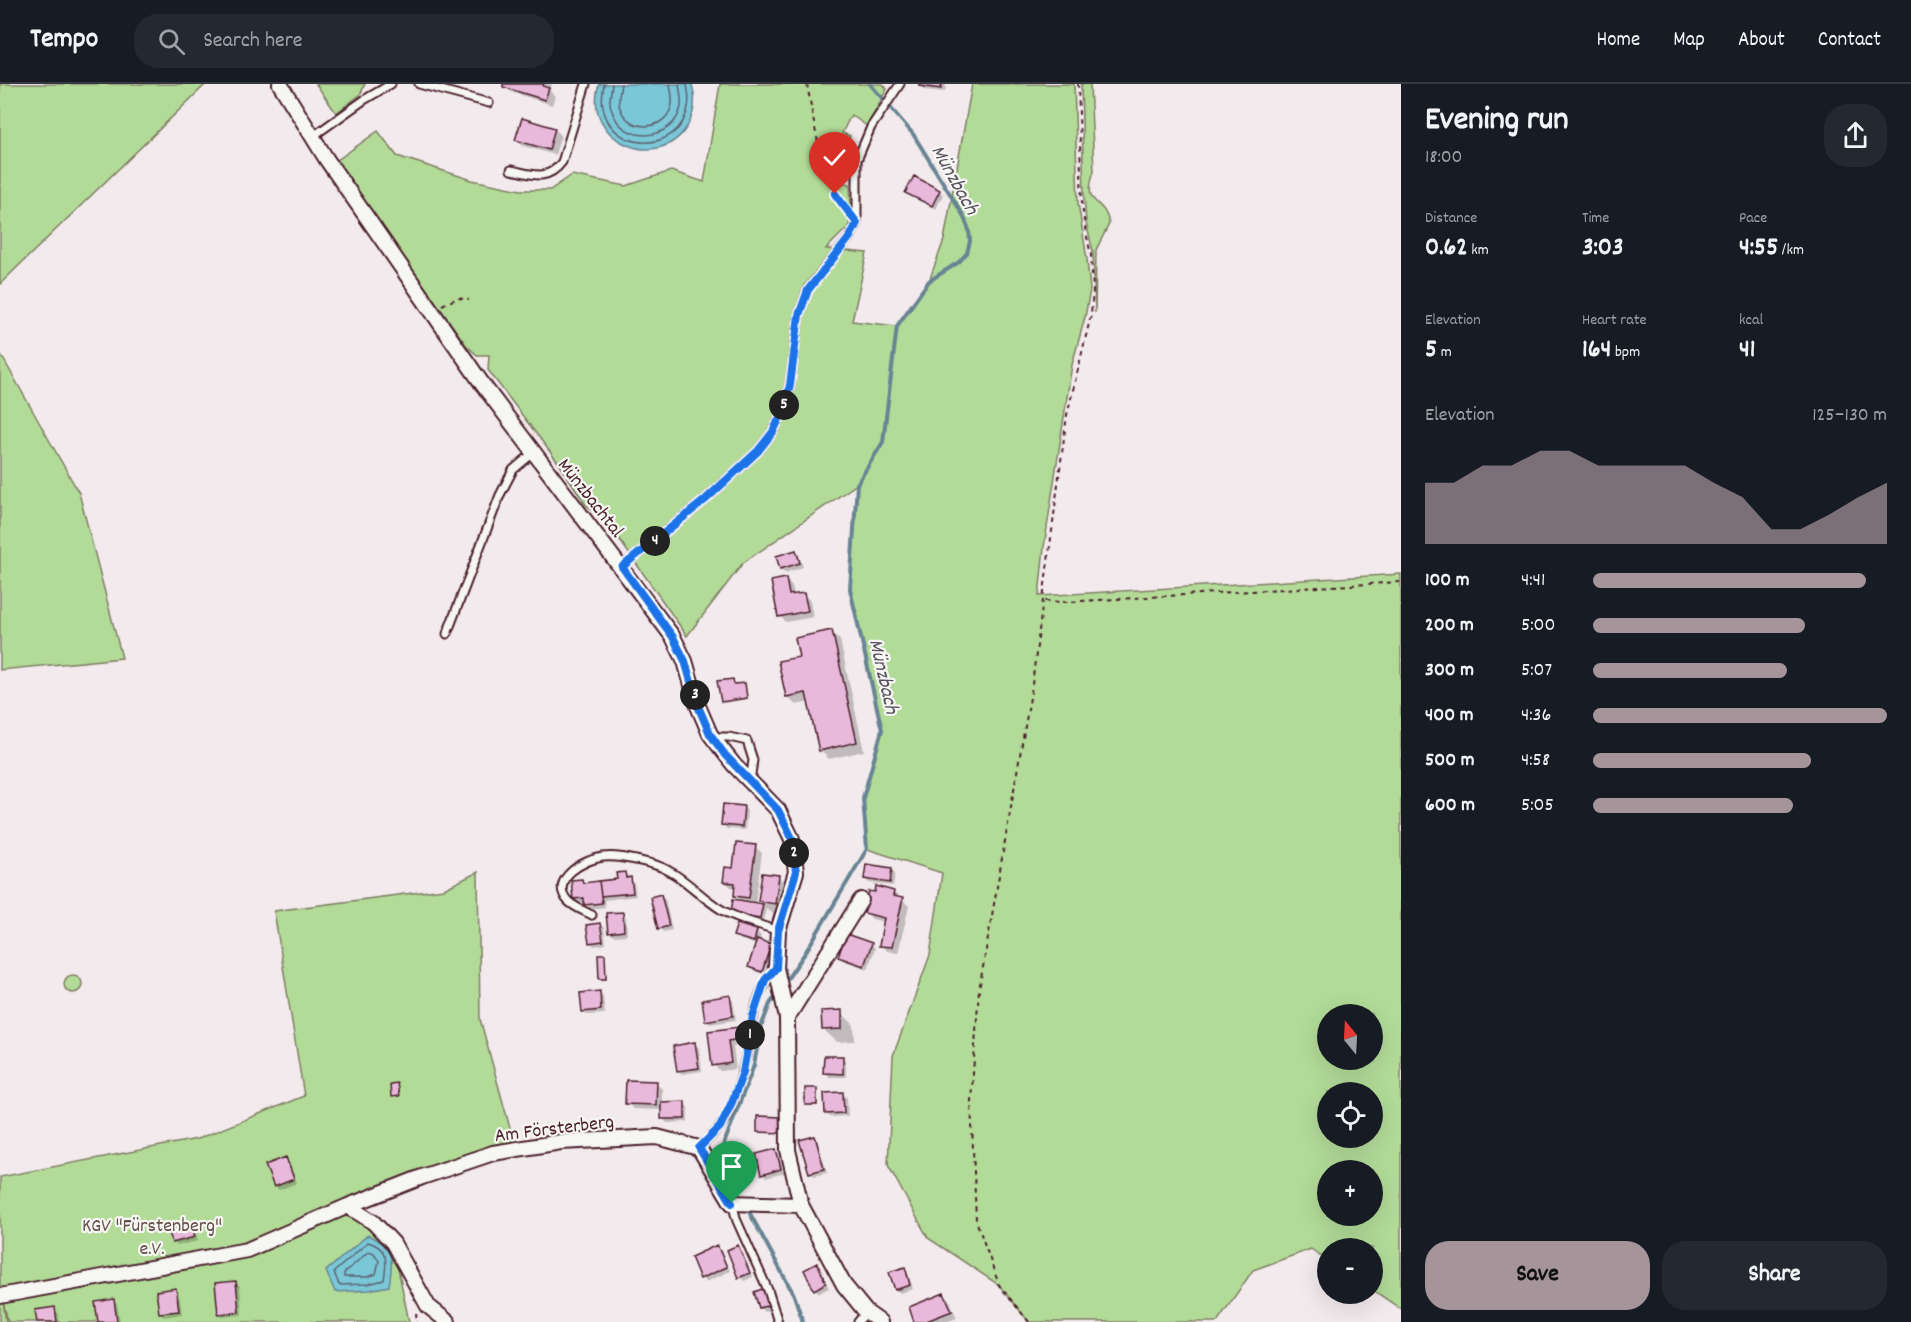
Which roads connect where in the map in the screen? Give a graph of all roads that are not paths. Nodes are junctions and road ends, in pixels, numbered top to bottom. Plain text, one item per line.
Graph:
1 (280, 84) edge
2 (419, 84) edge
3 (586, 84) edge
4 (900, 84) edge
5 (386, 85) edge
6 (489, 103) dead end
7 (312, 137) junction
8 (511, 170) dead end
9 (533, 453) junction
10 (622, 567) junction
11 (447, 634) dead end
12 (713, 737) junction
13 (750, 782) junction
14 (861, 900) dead end
15 (592, 915) dead end
16 (778, 931) junction
17 (777, 972) junction
18 (787, 1018) junction
19 (699, 1148) junction
20 (736, 1202) junction
21 (801, 1205) junction
22 (348, 1206) junction
23 (0, 1296) edge
24 (862, 1317) edge
25 (448, 1322) edge
26 (778, 1322) edge
27 (880, 1322) edge

1 - 7 street, Münzbachtal
2 - 6 lane
3 - 8 lane
4 - 10 lane
5 - 7 lane
7 - 9 street, Münzbachtal
9 - 10 street, Münzbachtal
9 - 11 lane
10 - 12 street, Münzbachtal
12 - 13 street, Münzbachtal
12 - 13 lane
13 - 16 street, Münzbachtal
14 - 18 street
15 - 16 lane
16 - 17 street, Münzbachtal
17 - 18 street, Münzbachtal
17 - 19 lane
18 - 21 street, Münzbachtal
19 - 20 street
19 - 22 street, Am Försterberg
20 - 21 street
20 - 26 lane
21 - 24 street, Münzbachtal
22 - 23 street, Am Försterberg
22 - 25 street
24 - 27 street, Münzbachtal

